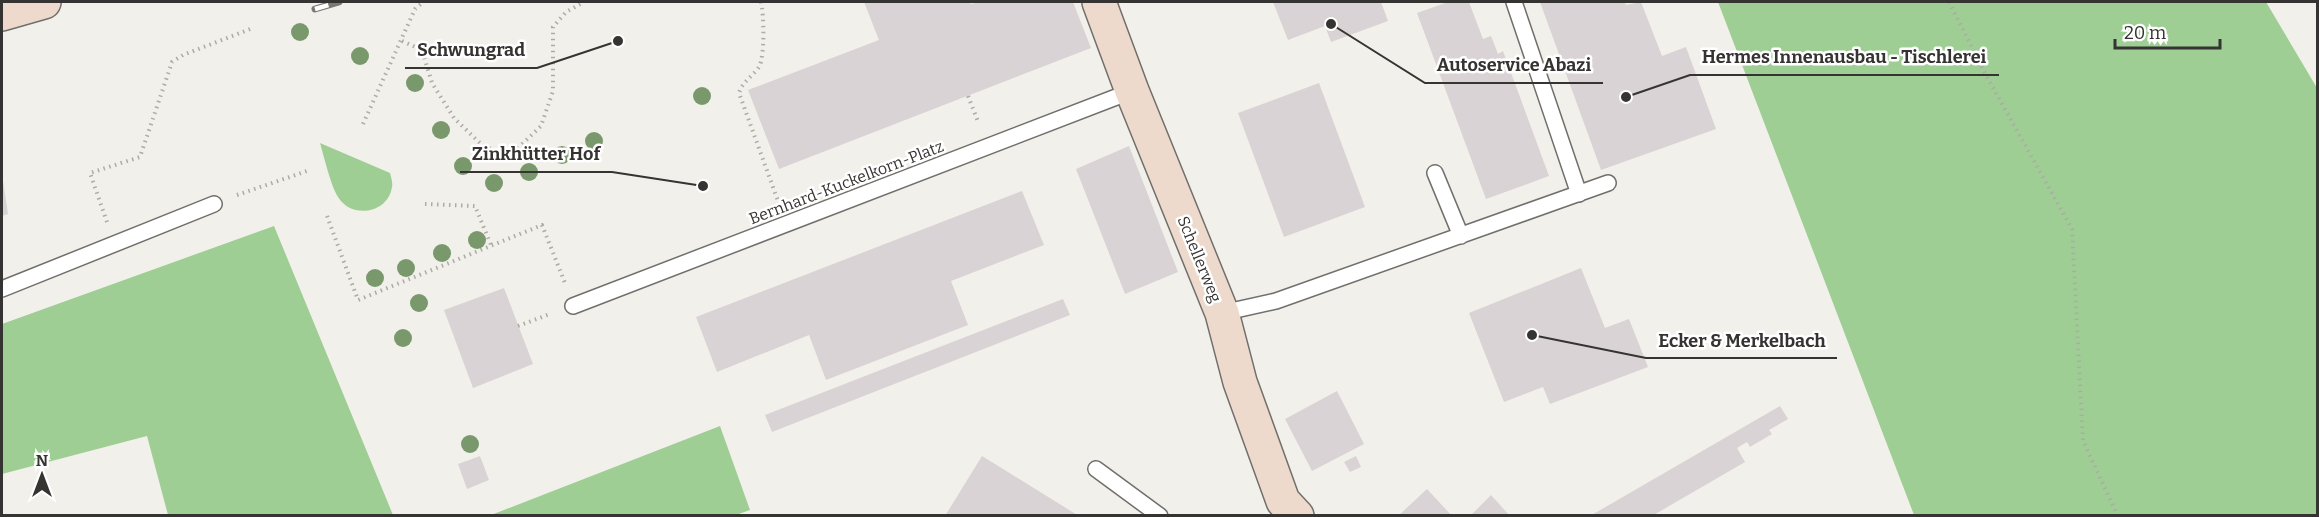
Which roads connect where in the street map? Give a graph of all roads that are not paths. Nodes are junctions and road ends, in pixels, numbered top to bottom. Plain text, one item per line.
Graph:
1 (44, 2) edge
2 (1099, 2) edge
3 (1514, 2) edge
4 (2, 14) edge
5 (1132, 91) junction
6 (1435, 173) dead end
7 (1608, 183) dead end
8 (1579, 194) junction
9 (214, 204) dead end
10 (1461, 236) junction
11 (2, 289) edge
12 (573, 306) road end
13 (1222, 313) junction
14 (1096, 469) dead end
15 (1285, 511) edge
16 (1160, 516) edge

1 - 4 street
2 - 5 street, Schellerweg
3 - 8 lane
5 - 12 lane, Bernhard-Kuckelkorn-Platz
5 - 13 street, Schellerweg
6 - 10 lane
7 - 8 lane
8 - 10 lane
9 - 11 lane
10 - 13 lane
13 - 15 street, Schellerweg
14 - 16 lane

